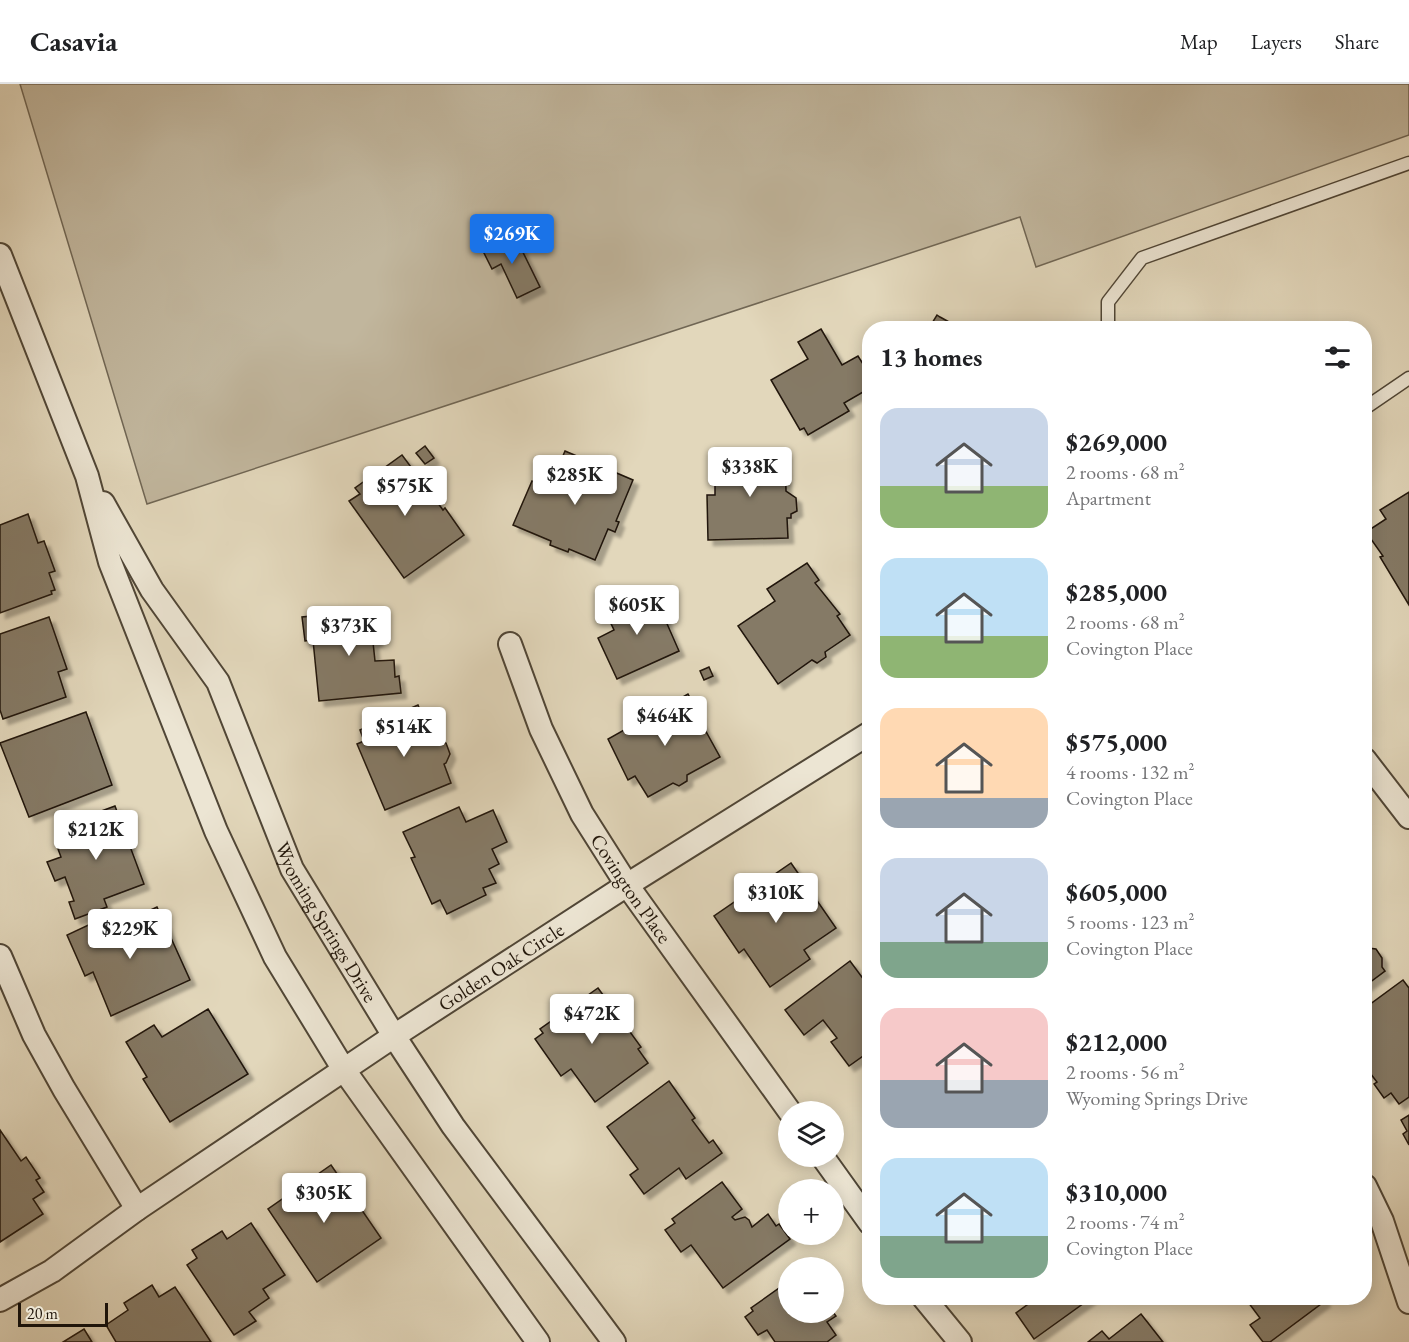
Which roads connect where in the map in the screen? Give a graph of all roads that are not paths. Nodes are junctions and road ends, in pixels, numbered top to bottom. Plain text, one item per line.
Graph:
1 (1409, 163) edge
2 (0, 255) edge
3 (1108, 321) edge
4 (1409, 378) edge
5 (1372, 403) edge
6 (87, 476) junction
7 (510, 644) dead end
8 (862, 738) edge
9 (1372, 769) edge
10 (1409, 817) edge
11 (627, 885) junction
12 (0, 957) edge
13 (394, 1036) junction
14 (344, 1070) junction
15 (782, 1101) edge
16 (830, 1167) edge
17 (1372, 1200) edge
18 (137, 1209) junction
19 (862, 1212) edge
20 (0, 1300) edge
21 (1409, 1302) edge
22 (930, 1305) edge
23 (538, 1342) edge
24 (614, 1342) edge
25 (960, 1342) edge

1 - 3 lane
2 - 6 street, Wyoming Springs Drive
4 - 5 lane
6 - 13 street, Wyoming Springs Drive
6 - 14 street, Wyoming Springs Drive
7 - 11 street, Covington Place
8 - 11 street, Golden Oak Circle
9 - 10 street
11 - 13 street, Golden Oak Circle
11 - 15 street, Covington Place
12 - 18 street
13 - 14 street, Golden Oak Circle
13 - 24 street, Wyoming Springs Drive
14 - 18 street, Golden Oak Circle
14 - 23 street, Wyoming Springs Drive
16 - 19 street
17 - 21 street
18 - 20 street, Golden Oak Circle
22 - 25 street

